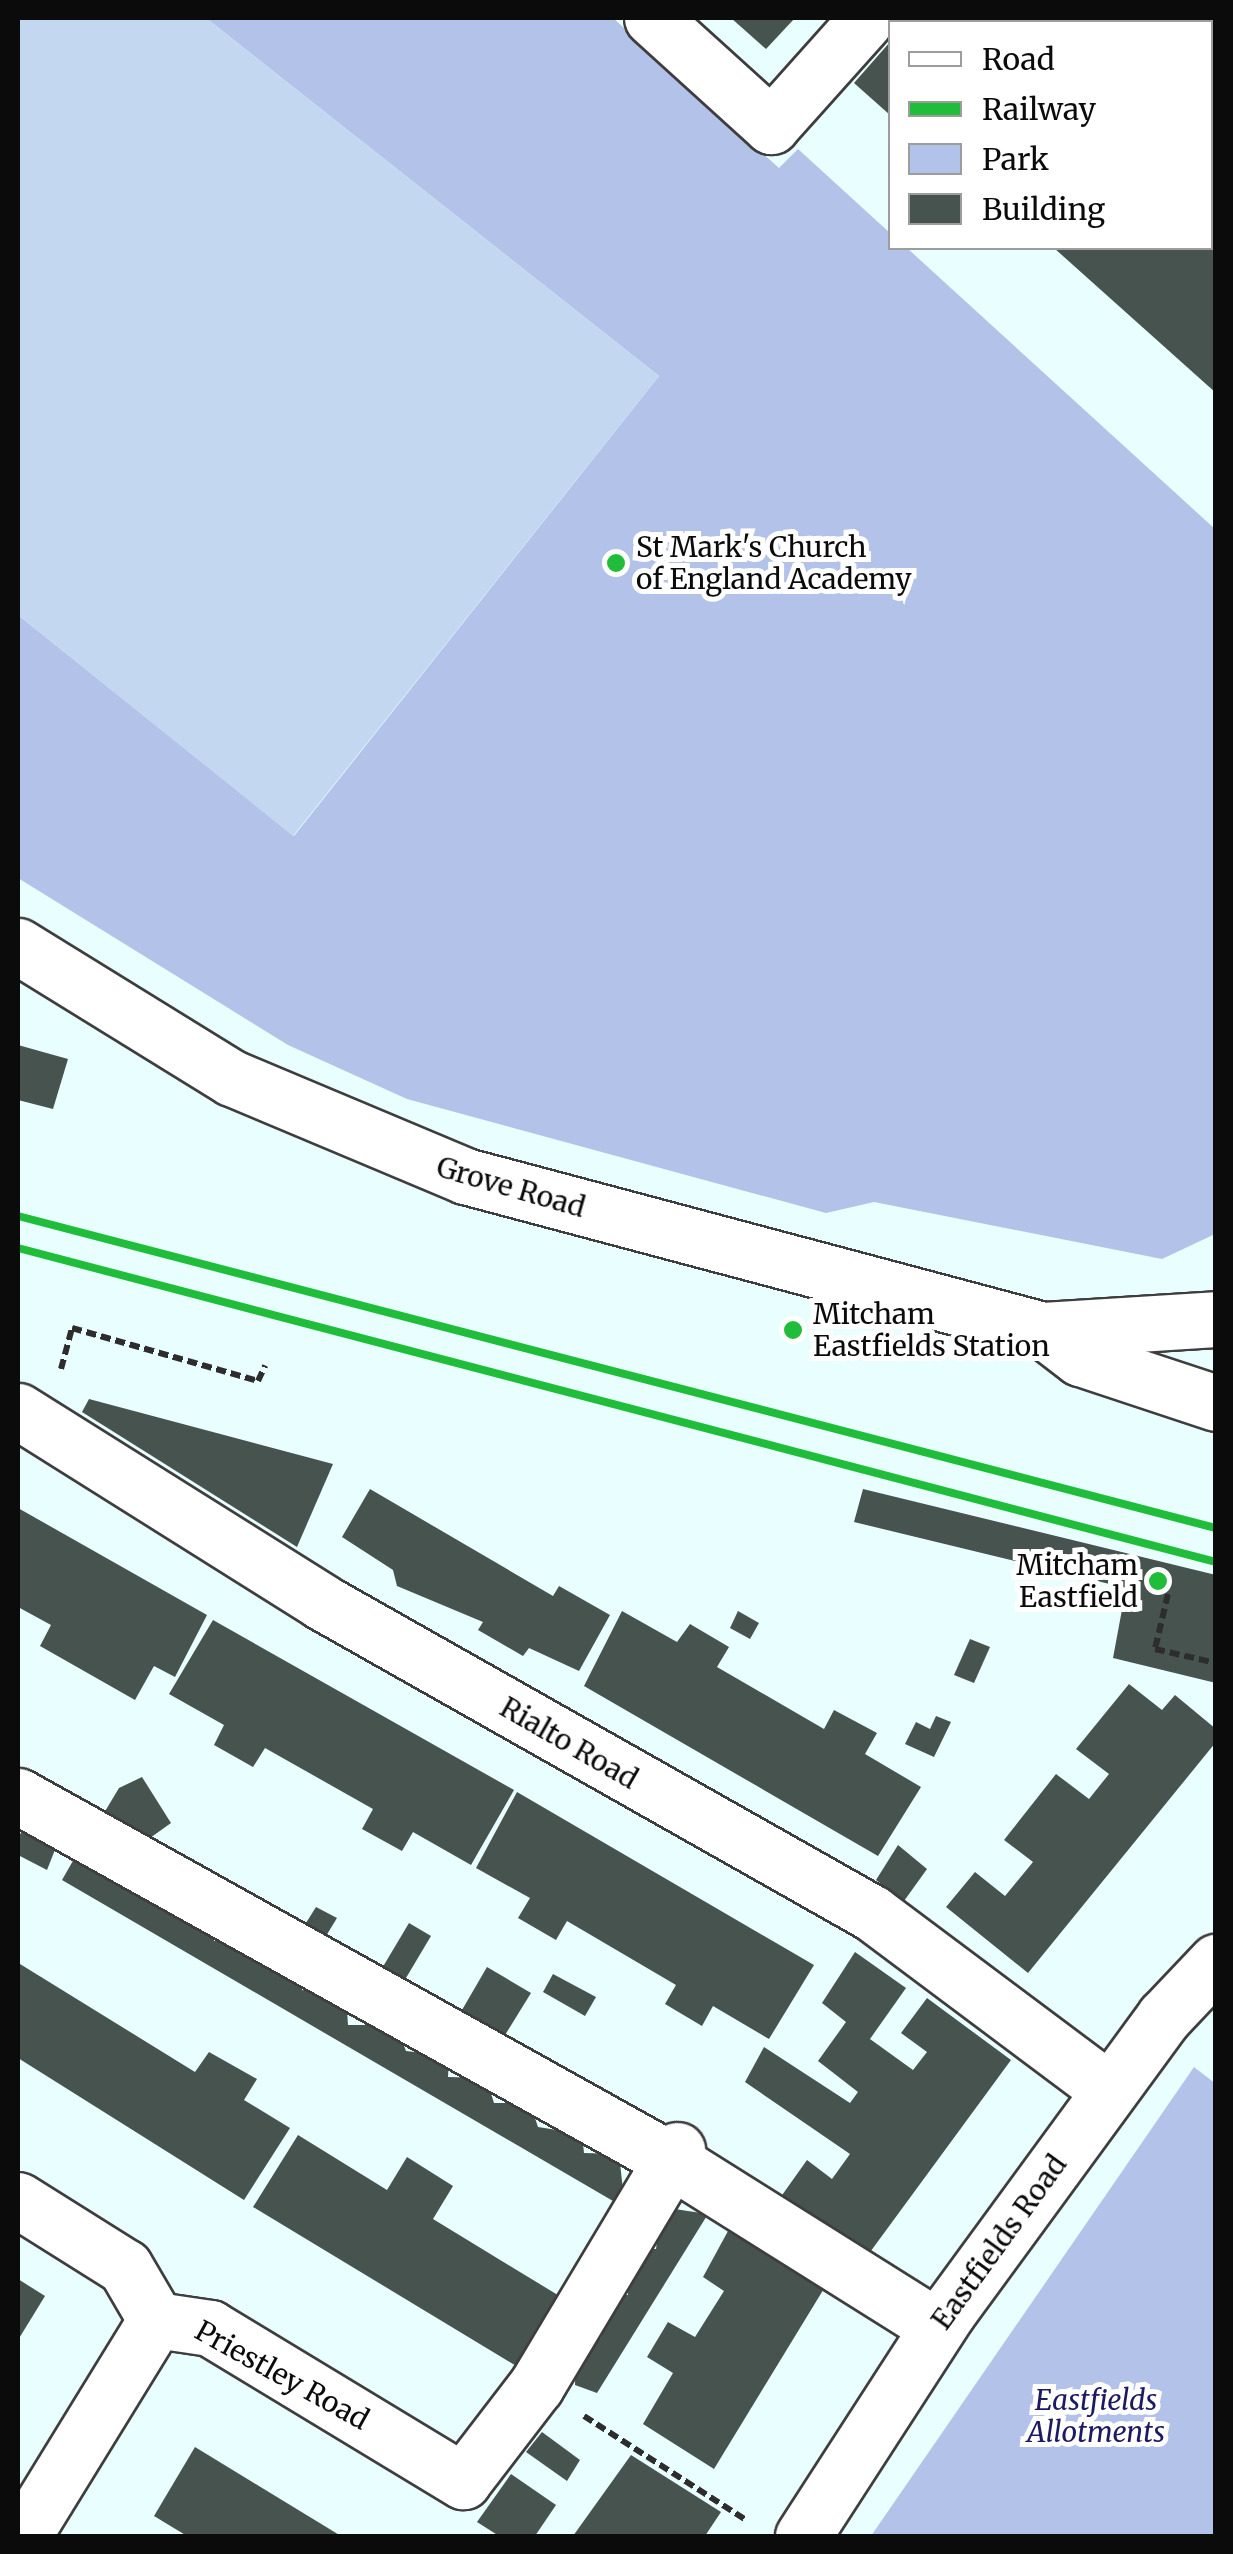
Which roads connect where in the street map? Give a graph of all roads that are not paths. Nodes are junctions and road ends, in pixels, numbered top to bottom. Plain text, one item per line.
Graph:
1 (652, 18) edge
2 (864, 21) dead end
3 (18, 946) edge
4 (1216, 1319) edge
5 (1044, 1330) junction
6 (1216, 1403) edge
7 (34, 1419) edge
8 (18, 1796) edge
9 (1216, 1962) edge
10 (1109, 2090) junction
11 (674, 2155) junction
12 (18, 2200) edge
13 (156, 2320) junction
14 (937, 2326) junction
15 (24, 2536) edge
16 (803, 2536) edge

1 - 2 street
3 - 5 street, Grove Road
4 - 5 street, Grove Road
5 - 6 street, Grove Road
7 - 10 street, Rialto Road
8 - 11 street
9 - 10 street, Eastfields Road
10 - 14 street, Eastfields Road
11 - 13 street, Priestley Road
11 - 14 street
12 - 13 street, Priestley Road
13 - 15 street
14 - 16 street, Eastfields Road

